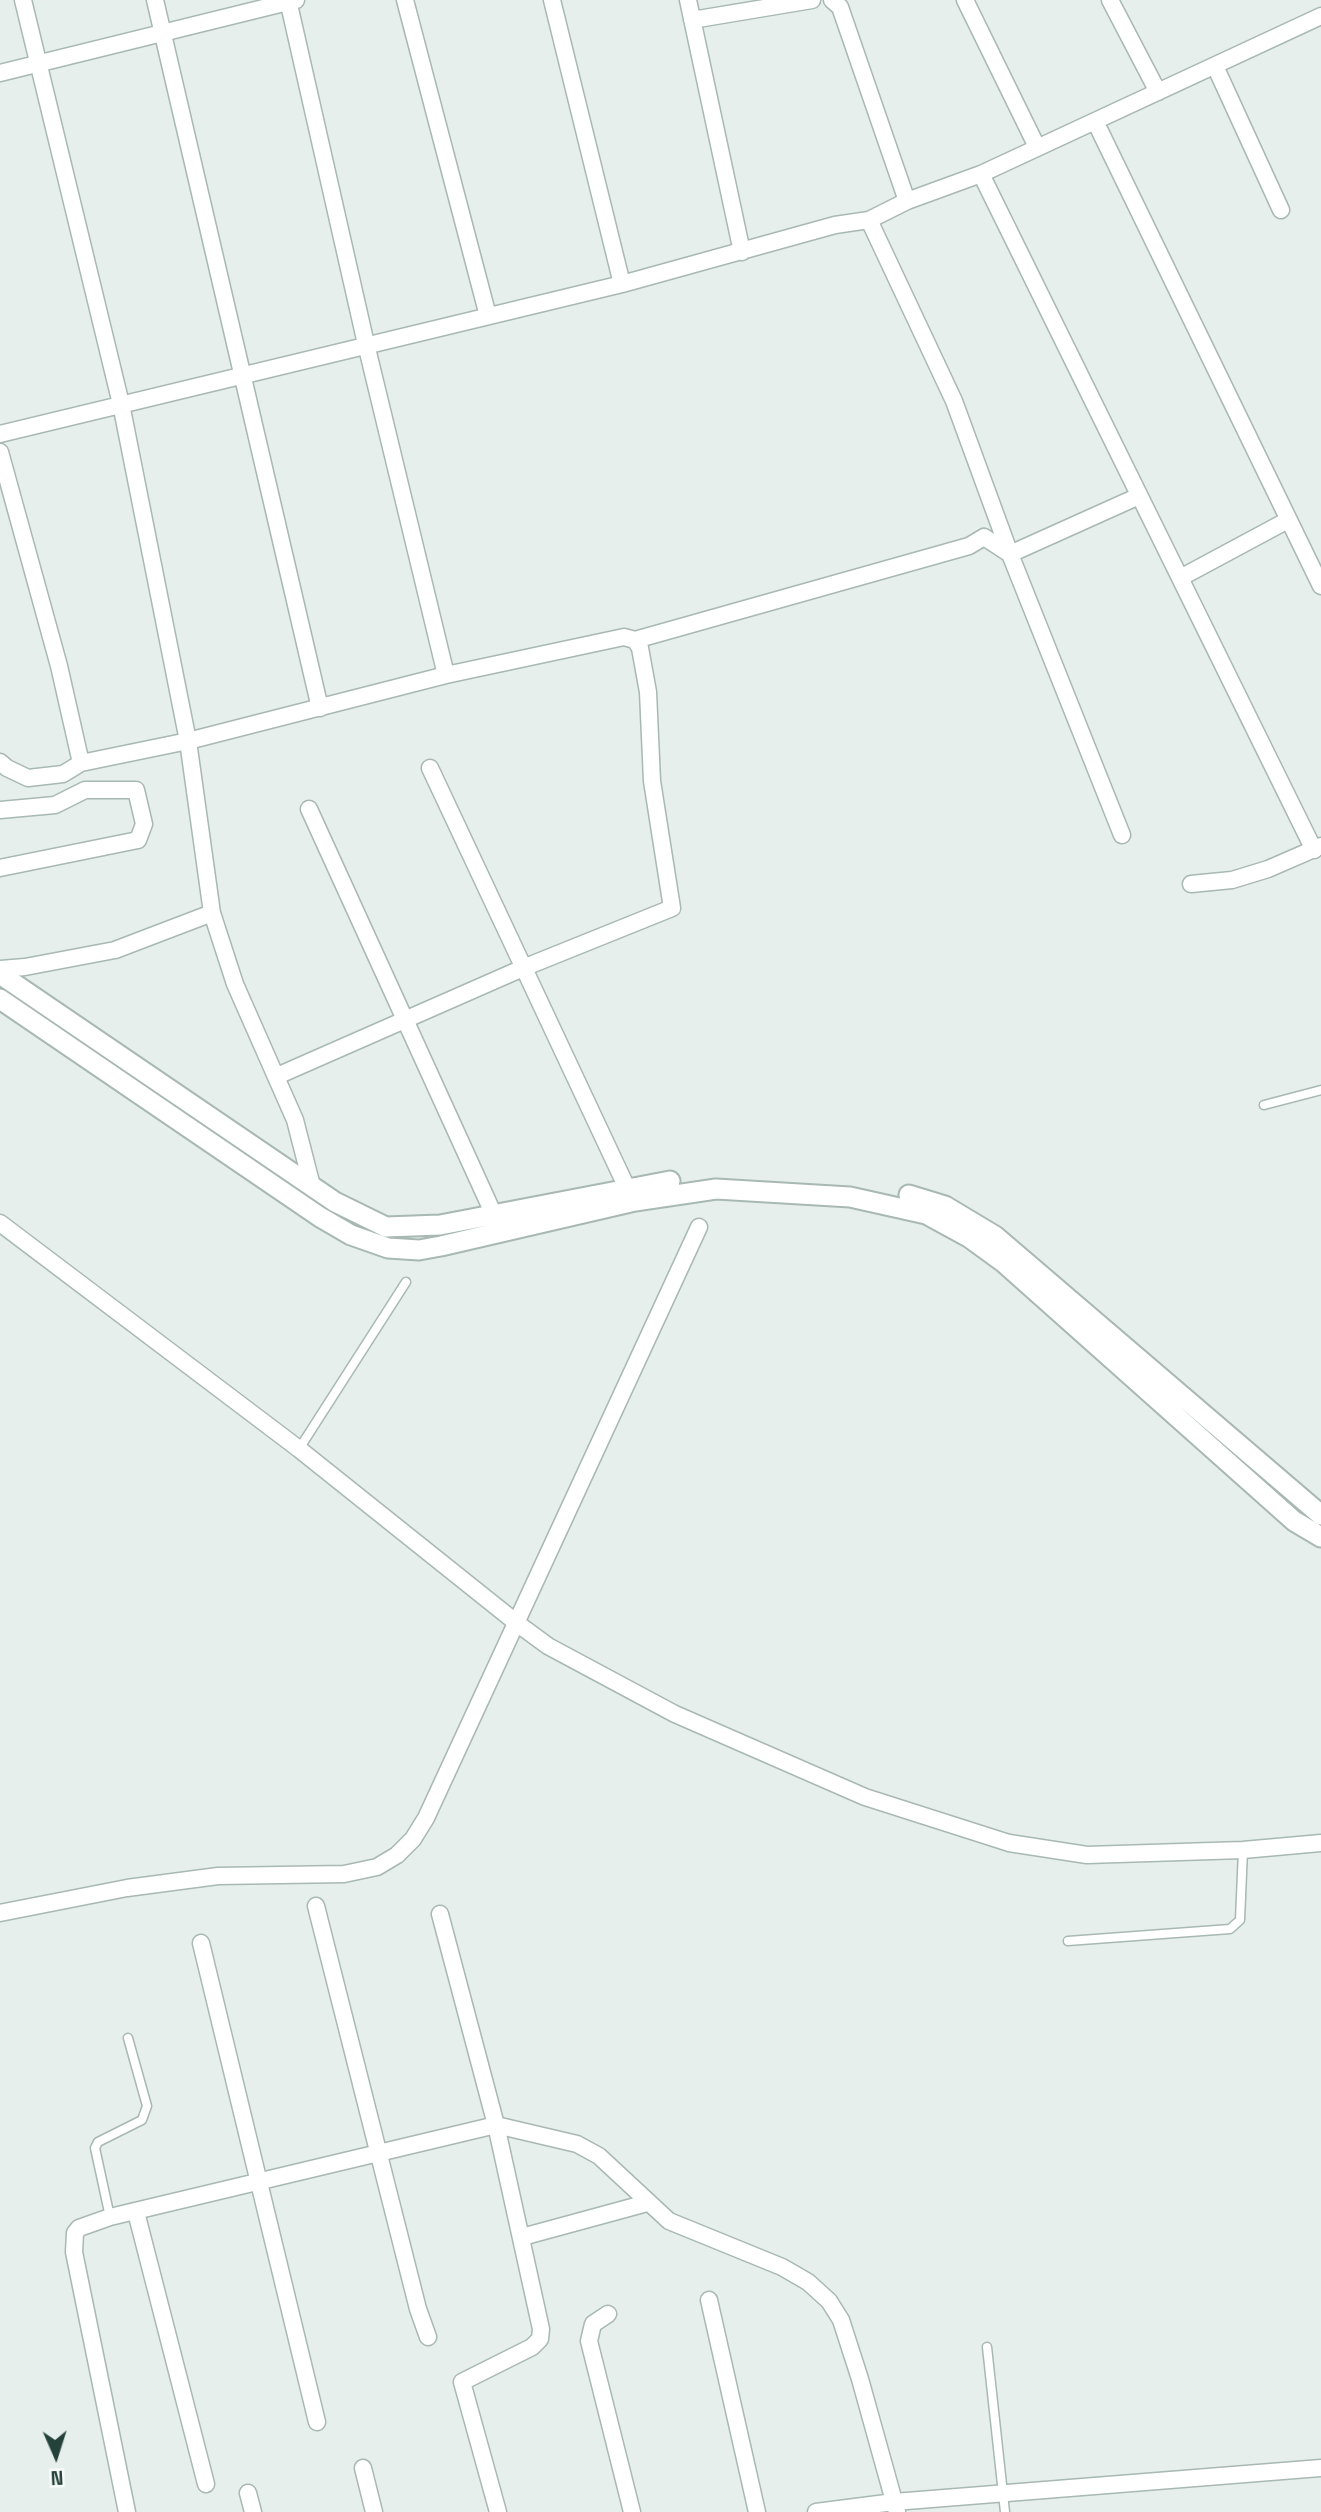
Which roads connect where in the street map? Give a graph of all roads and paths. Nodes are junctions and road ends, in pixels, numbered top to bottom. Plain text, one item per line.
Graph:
1 (23, 0) edge
2 (155, 0) edge
3 (405, 0) edge
4 (552, 0) edge
5 (688, 0) edge
6 (812, 0) edge
7 (832, 0) edge
8 (965, 0) edge
9 (1110, 0) edge
10 (291, 1) edge
11 (1321, 16) edge
12 (692, 20) junction
13 (164, 34) junction
14 (39, 63) junction
15 (1215, 66) junction
16 (0, 74) edge
17 (1158, 92) junction
18 (1095, 121) junction
19 (1037, 147) junction
20 (981, 174) junction
21 (907, 201) junction
22 (1281, 210) dead end
23 (869, 220) junction
24 (742, 252) junction
25 (622, 284) junction
26 (488, 316) junction
27 (366, 344) junction
28 (241, 374) junction
29 (121, 404) junction
30 (0, 434) edge
31 (0, 452) edge
32 (1139, 496) junction
33 (1288, 520) junction
34 (1010, 554) junction
35 (1180, 578) junction
36 (1321, 586) edge
37 (635, 640) junction
38 (446, 676) junction
39 (320, 708) junction
40 (188, 741) junction
41 (0, 762) edge
42 (81, 763) junction
43 (430, 768) dead end
44 (309, 809) dead end
45 (0, 810) edge
46 (1122, 835) dead end
47 (1318, 848) edge
48 (0, 868) edge
49 (1191, 884) dead end
50 (212, 913) junction
51 (523, 968) junction
52 (0, 971) edge
53 (0, 999) edge
54 (407, 1020) junction
55 (277, 1076) junction
56 (1321, 1090) edge
57 (1264, 1105) dead end
58 (799, 1185) junction
59 (312, 1186) junction
60 (627, 1188) junction
61 (494, 1215) junction
62 (0, 1223) edge
63 (699, 1227) dead end
64 (406, 1282) dead end
65 (299, 1450) junction
66 (1321, 1515) edge
67 (1321, 1536) edge
68 (518, 1624) junction
69 (1321, 1843) edge
70 (1243, 1850) junction
71 (316, 1906) dead end
72 (0, 1913) edge
73 (440, 1914) dead end
74 (1068, 1941) dead end
75 (201, 1943) dead end
76 (128, 2038) dead end
77 (496, 2125) junction
78 (377, 2151) junction
79 (260, 2181) junction
80 (647, 2203) junction
81 (136, 2212) junction
82 (110, 2217) junction
83 (523, 2237) junction
84 (709, 2300) dead end
85 (608, 2314) dead end
86 (428, 2337) dead end
87 (987, 2347) dead end
88 (317, 2422) dead end
89 (363, 2468) dead end
90 (1321, 2468) edge
91 (206, 2484) dead end
92 (248, 2493) dead end
93 (1003, 2494) junction
94 (895, 2507) edge
95 (127, 2512) edge
96 (253, 2512) edge
97 (374, 2512) edge
98 (498, 2512) edge
99 (632, 2512) edge
100 (757, 2512) edge
101 (816, 2512) edge
102 (1006, 2512) edge

1 - 14 street
2 - 13 street
3 - 26 street
4 - 25 street
5 - 12 street
6 - 12 street
7 - 21 street
8 - 19 street
9 - 17 street
10 - 13 street
10 - 27 street
11 - 15 street
12 - 24 street
13 - 14 street
13 - 28 street
14 - 16 street
14 - 29 street
15 - 17 street
15 - 22 street
17 - 18 street
18 - 19 street
18 - 33 street
19 - 20 street
20 - 21 street
20 - 32 street
21 - 23 street
23 - 24 street
23 - 34 street
24 - 25 street
25 - 26 street
26 - 27 street
27 - 28 street
27 - 38 street
28 - 29 street
28 - 39 street
29 - 30 street
29 - 40 street
31 - 42 street
32 - 34 street
32 - 35 street
33 - 35 street
33 - 36 street
34 - 37 street
34 - 46 street
35 - 47 street
37 - 38 street
37 - 51 street
38 - 39 street
39 - 40 street
40 - 42 street
40 - 50 street
41 - 42 street
43 - 51 street
44 - 54 street
45 - 48 street
47 - 49 street
50 - 52 street
50 - 55 street
51 - 54 street
51 - 60 street
52 - 59 street
53 - 58 street
54 - 55 street
54 - 61 street
55 - 59 street
56 - 57 lane
58 - 60 street
58 - 66 street
58 - 67 street
59 - 61 street
60 - 61 street
62 - 65 street
63 - 68 street
64 - 65 lane
65 - 68 street
68 - 70 street
68 - 72 street
69 - 70 street
70 - 74 lane
71 - 78 street
73 - 77 street
75 - 79 street
76 - 82 lane
77 - 78 street
77 - 80 street
77 - 83 street
78 - 79 street
78 - 86 street
79 - 81 street
79 - 88 street
80 - 83 street
80 - 94 street
81 - 82 street
81 - 91 street
82 - 95 street
83 - 98 street
84 - 100 street
85 - 99 street
87 - 93 lane
89 - 97 street
90 - 93 street
92 - 96 street
93 - 94 street
93 - 102 lane
94 - 101 street

